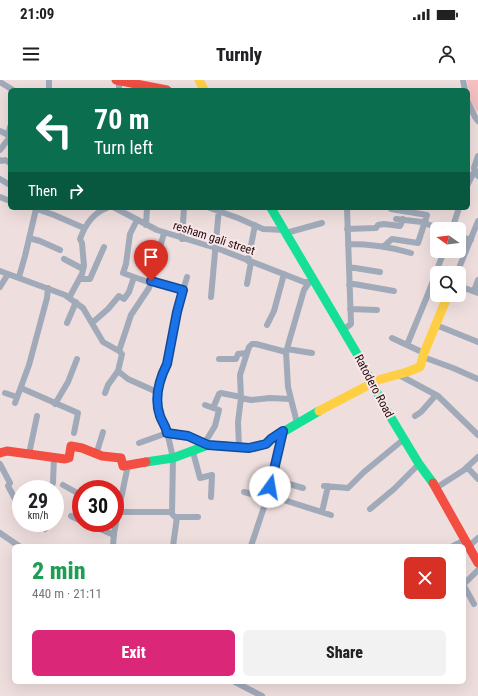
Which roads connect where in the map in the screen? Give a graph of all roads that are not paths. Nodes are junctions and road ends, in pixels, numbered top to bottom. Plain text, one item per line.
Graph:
1 (0, 82) edge
2 (118, 84) edge
3 (10, 88) edge
4 (148, 88) edge
5 (470, 106) edge
6 (477, 118) edge
7 (8, 138) edge
8 (0, 150) edge
9 (478, 156) edge
10 (474, 170) edge
11 (470, 179) edge
12 (34, 210) edge
13 (40, 210) edge
14 (101, 210) edge
15 (119, 210) edge
16 (147, 210) edge
17 (184, 210) edge
18 (219, 210) edge
19 (221, 210) edge
20 (272, 210) edge
21 (346, 210) edge
22 (397, 210) edge
23 (458, 210) edge
24 (138, 220) junction
25 (478, 221) edge
26 (454, 222) edge
27 (322, 223) dead end
28 (424, 224) junction
29 (146, 225) junction
30 (255, 225) junction
31 (430, 226) edge
32 (84, 228) junction
33 (348, 228) junction
34 (285, 232) junction
35 (164, 233) junction
36 (29, 238) junction
37 (182, 238) junction
38 (466, 238) edge
39 (471, 240) junction
40 (348, 244) junction
41 (104, 247) dead end
42 (383, 247) junction
43 (216, 248) junction
44 (60, 250) dead end
45 (411, 253) dead end
46 (74, 254) dead end
47 (441, 258) edge
48 (64, 259) dead end
49 (250, 261) junction
50 (70, 262) junction
51 (460, 266) edge
52 (349, 267) junction
53 (83, 269) junction
54 (0, 271) edge
55 (380, 272) dead end
56 (8, 274) junction
57 (284, 274) junction
58 (18, 277) junction
59 (134, 277) junction
60 (187, 277) dead end
61 (80, 278) junction
62 (311, 280) junction
63 (478, 280) edge
64 (151, 282) junction
65 (248, 284) dead end
66 (349, 285) junction
67 (0, 287) edge
68 (48, 288) junction
69 (466, 288) edge
70 (183, 290) junction
71 (394, 291) dead end
72 (476, 292) edge
73 (211, 297) dead end
74 (69, 298) junction
75 (76, 302) junction
76 (445, 302) edge
77 (350, 309) junction
78 (377, 310) dead end
79 (67, 323) dead end
80 (92, 323) junction
81 (267, 324) dead end
82 (436, 325) junction
83 (343, 330) junction
84 (392, 338) dead end
85 (478, 342) edge
86 (407, 345) junction
87 (286, 350) junction
88 (120, 351) junction
89 (246, 353) junction
90 (312, 353) dead end
91 (424, 355) junction
92 (77, 359) dead end
93 (219, 360) dead end
94 (118, 371) junction
95 (399, 375) junction
96 (478, 379) edge
97 (372, 382) junction
98 (20, 388) junction
99 (5, 393) dead end
100 (105, 393) dead end
101 (157, 395) junction
102 (436, 396) junction
103 (241, 398) junction
104 (290, 400) junction
105 (55, 404) junction
106 (205, 406) dead end
107 (213, 408) junction
108 (37, 416) dead end
109 (415, 416) dead end
110 (296, 423) junction
111 (283, 431) junction
112 (103, 432) dead end
113 (167, 433) junction
114 (74, 434) dead end
115 (478, 435) edge
116 (404, 439) junction
117 (139, 443) dead end
118 (206, 444) junction
119 (239, 448) junction
120 (193, 452) junction
121 (0, 453) edge
122 (29, 454) junction
123 (96, 455) junction
124 (54, 457) junction
125 (478, 457) edge
126 (173, 458) junction
127 (0, 464) edge
128 (419, 464) junction
129 (128, 465) junction
130 (468, 467) junction
131 (272, 479) junction
132 (478, 479) edge
133 (53, 480) edge
134 (124, 482) edge
135 (303, 488) dead end
136 (436, 488) junction
137 (244, 492) dead end
138 (12, 493) edge
139 (267, 496) junction
140 (211, 497) dead end
141 (370, 509) dead end
142 (124, 512) edge
143 (322, 512) junction
144 (175, 515) junction
145 (331, 515) dead end
146 (198, 517) dead end
147 (105, 532) edge
148 (114, 532) edge
149 (0, 533) edge
150 (114, 536) junction
151 (478, 538) edge
152 (467, 543) junction
153 (16, 544) edge
154 (113, 544) edge
155 (173, 544) edge
156 (252, 544) edge
157 (462, 544) edge
158 (478, 563) edge
159 (478, 570) edge
160 (466, 583) edge
161 (466, 589) edge
162 (474, 604) dead end
163 (239, 684) edge
164 (262, 696) edge

1 - 3 street
2 - 4 street
5 - 6 street
7 - 8 street
9 - 10 street
10 - 11 street
12 - 36 street
13 - 32 street
14 - 32 street
15 - 24 street, resham gali street
16 - 29 street
17 - 37 street
18 - 43 street
19 - 30 street
20 - 34 street, Ratodero Road
21 - 33 street
22 - 28 street
23 - 26 street
24 - 29 street, resham gali street
24 - 59 street
25 - 39 street
27 - 34 street
28 - 31 street
28 - 33 street
28 - 42 street
29 - 35 street, resham gali street
30 - 34 street
30 - 49 street
32 - 53 street
33 - 40 street
34 - 62 street, Ratodero Road
35 - 37 street, resham gali street
35 - 64 street
36 - 44 street
36 - 58 street
37 - 43 street, resham gali street
38 - 39 street
39 - 51 street
40 - 42 street
40 - 52 street
41 - 61 street
42 - 45 street
43 - 49 street, resham gali street
43 - 73 street
46 - 50 street
47 - 86 street
48 - 50 street
49 - 57 street, resham gali street
49 - 65 street
50 - 53 street
52 - 55 street
52 - 66 street
53 - 61 street
54 - 56 street
56 - 58 street
56 - 67 street
57 - 62 street, resham gali street
57 - 81 street
58 - 68 street
59 - 64 street
59 - 80 street
60 - 70 street
61 - 74 street
62 - 83 street, Ratodero Road
62 - 87 street
63 - 72 street
64 - 70 street
64 - 88 street
66 - 71 street
66 - 77 street
68 - 74 street
68 - 98 street
69 - 72 street
70 - 101 street
74 - 75 street
75 - 79 street
75 - 80 street
76 - 82 street
77 - 78 street
77 - 83 street
80 - 88 street
82 - 85 street
82 - 91 street
83 - 97 street, Ratodero Road
84 - 86 street
86 - 91 street
87 - 89 street
87 - 90 street
87 - 104 street
88 - 94 street
89 - 93 street
89 - 103 street
91 - 95 street
91 - 96 street
92 - 105 street
94 - 100 street
94 - 101 street
95 - 97 street
95 - 102 street
97 - 110 street
97 - 116 street, Ratodero Road
98 - 99 street
98 - 105 street
101 - 113 street
102 - 109 street
102 - 115 street
103 - 104 street
103 - 107 street
103 - 119 street
104 - 110 street
105 - 114 street
106 - 107 street
107 - 118 street
108 - 122 street
110 - 111 street
111 - 119 street
111 - 131 street
112 - 123 street
113 - 117 street
113 - 118 street
113 - 126 street
116 - 128 street, Ratodero Road
116 - 143 street
118 - 119 street
118 - 120 street
120 - 126 street
120 - 140 street
121 - 122 street
122 - 124 street
123 - 124 street
123 - 129 street
124 - 133 street
125 - 130 street
126 - 129 street
126 - 144 street
127 - 138 street
128 - 136 street, Ratodero Road
128 - 141 street
129 - 134 street
130 - 132 street
130 - 136 street
131 - 135 street
131 - 139 street
136 - 152 street, Ratodero Road
137 - 139 street
139 - 143 street
139 - 156 street
142 - 144 street
143 - 145 street
144 - 146 street
144 - 155 street
147 - 150 street
148 - 150 street
149 - 153 street
150 - 154 street
151 - 152 street
152 - 157 street
152 - 158 street, Ratodero Road
159 - 160 street
161 - 162 street
163 - 164 street

